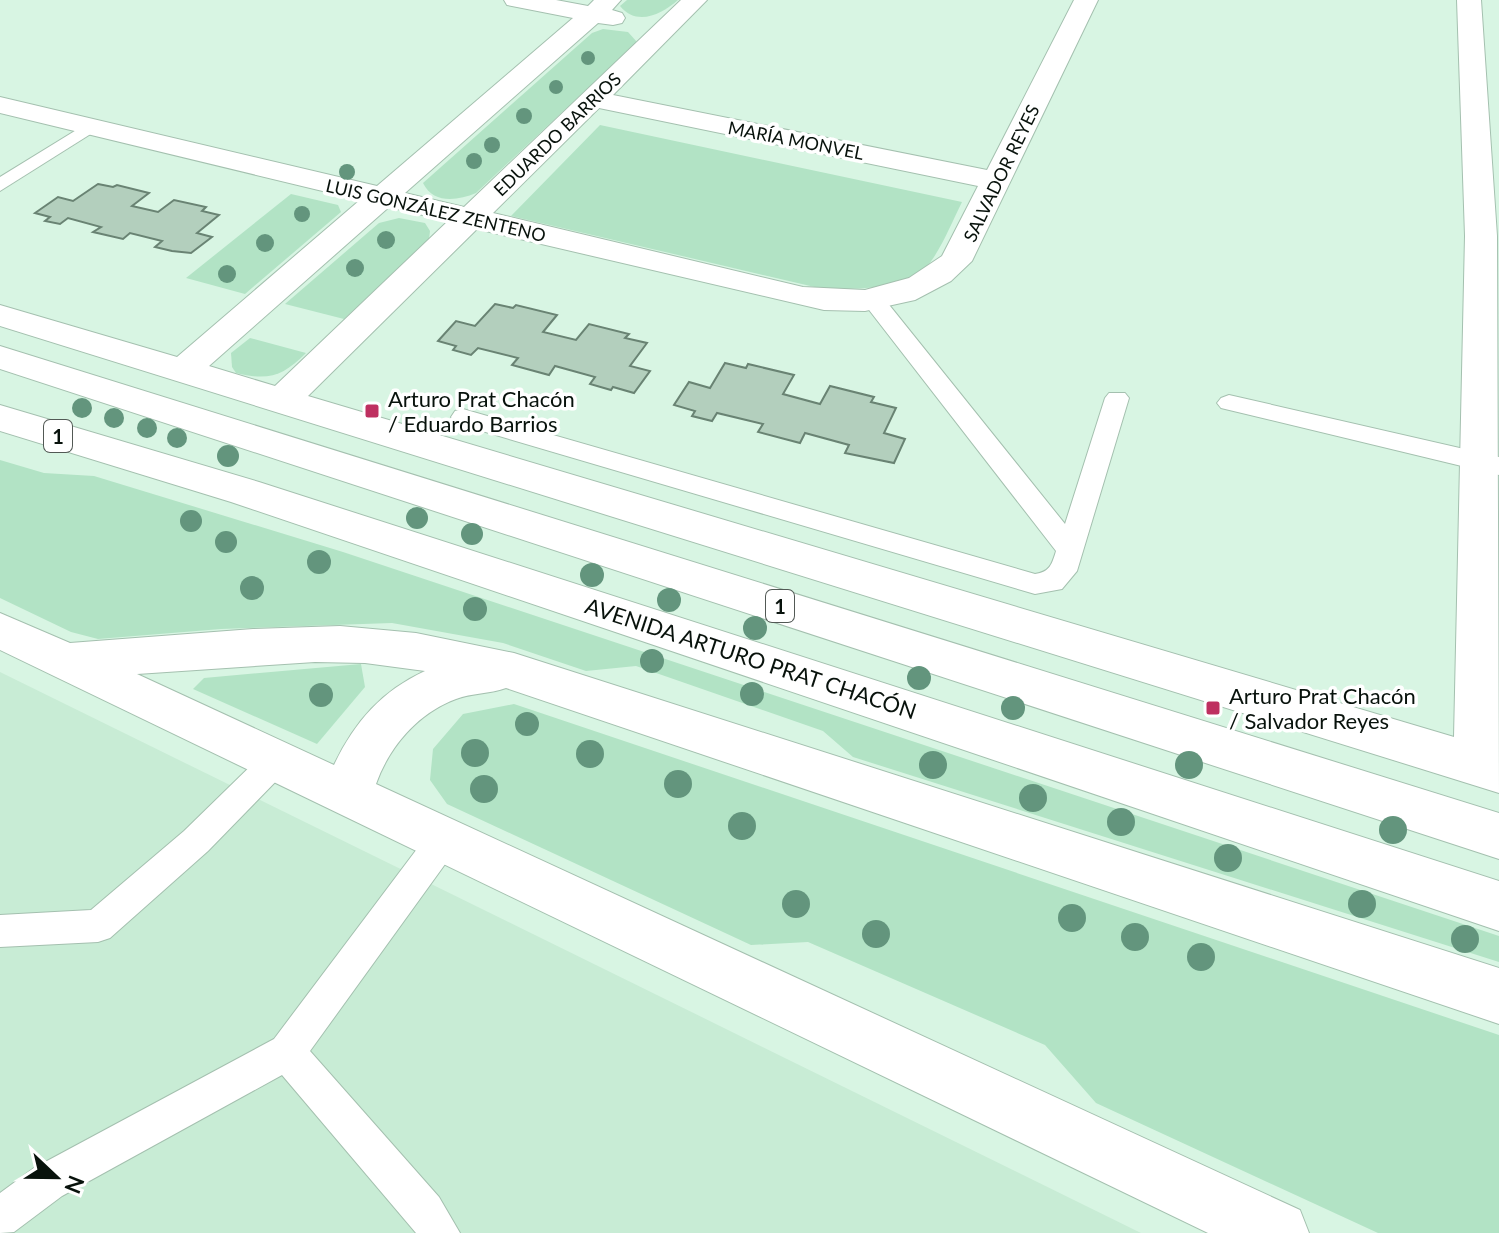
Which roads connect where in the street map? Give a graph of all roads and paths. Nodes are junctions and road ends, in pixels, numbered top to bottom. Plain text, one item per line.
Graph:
1 (516, 0) edge
2 (695, 0) edge
3 (1086, 0) edge
4 (1469, 0) edge
5 (601, 7) edge
6 (667, 27) junction
7 (594, 99) junction
8 (0, 105) edge
9 (91, 126) junction
10 (997, 181) junction
11 (0, 185) edge
12 (382, 197) junction
13 (470, 218) junction
14 (874, 301) junction
15 (1490, 309) edge
16 (0, 315) edge
17 (0, 357) edge
18 (182, 371) junction
19 (1117, 398) dead end
20 (281, 401) junction
21 (1229, 403) dead end
22 (463, 417) dead end
23 (0, 418) edge
24 (1490, 464) edge
25 (1071, 551) junction
26 (0, 630) edge
27 (66, 661) junction
28 (514, 672) junction
29 (276, 761) junction
30 (1489, 769) edge
31 (347, 794) junction
32 (1499, 836) edge
33 (444, 839) junction
34 (1499, 906) edge
35 (0, 931) edge
36 (1499, 996) edge
37 (287, 1052) junction
38 (0, 1218) edge
39 (440, 1233) edge
40 (1277, 1233) edge

1 - 5 main road
2 - 6 main road, EDUARDO BARRIOS
3 - 10 main road, SALVADOR REYES
4 - 15 main road
5 - 6 main road
5 - 12 main road
6 - 7 main road, EDUARDO BARRIOS
7 - 10 main road, MARÍA MONVEL
7 - 13 main road, EDUARDO BARRIOS
8 - 9 main road, LUIS GONZÁLEZ ZENTENO
9 - 11 lane
9 - 12 main road, LUIS GONZÁLEZ ZENTENO
10 - 14 main road, SALVADOR REYES
12 - 13 main road, LUIS GONZÁLEZ ZENTENO
12 - 18 main road
13 - 14 main road, LUIS GONZÁLEZ ZENTENO
13 - 20 main road, EDUARDO BARRIOS
14 - 25 lane
15 - 24 main road
16 - 18 main road
17 - 32 main road, 1
18 - 20 main road
19 - 25 lane
20 - 30 main road
21 - 24 lane
22 - 25 lane
23 - 34 main road, AVENIDA ARTURO PRAT CHACÓN / 1
24 - 30 main road
26 - 27 main road
27 - 28 main road
27 - 29 main road
28 - 31 main road
28 - 36 main road
29 - 31 main road
29 - 35 lane
31 - 33 main road
33 - 37 lane
33 - 40 main road
37 - 38 lane
37 - 39 lane

